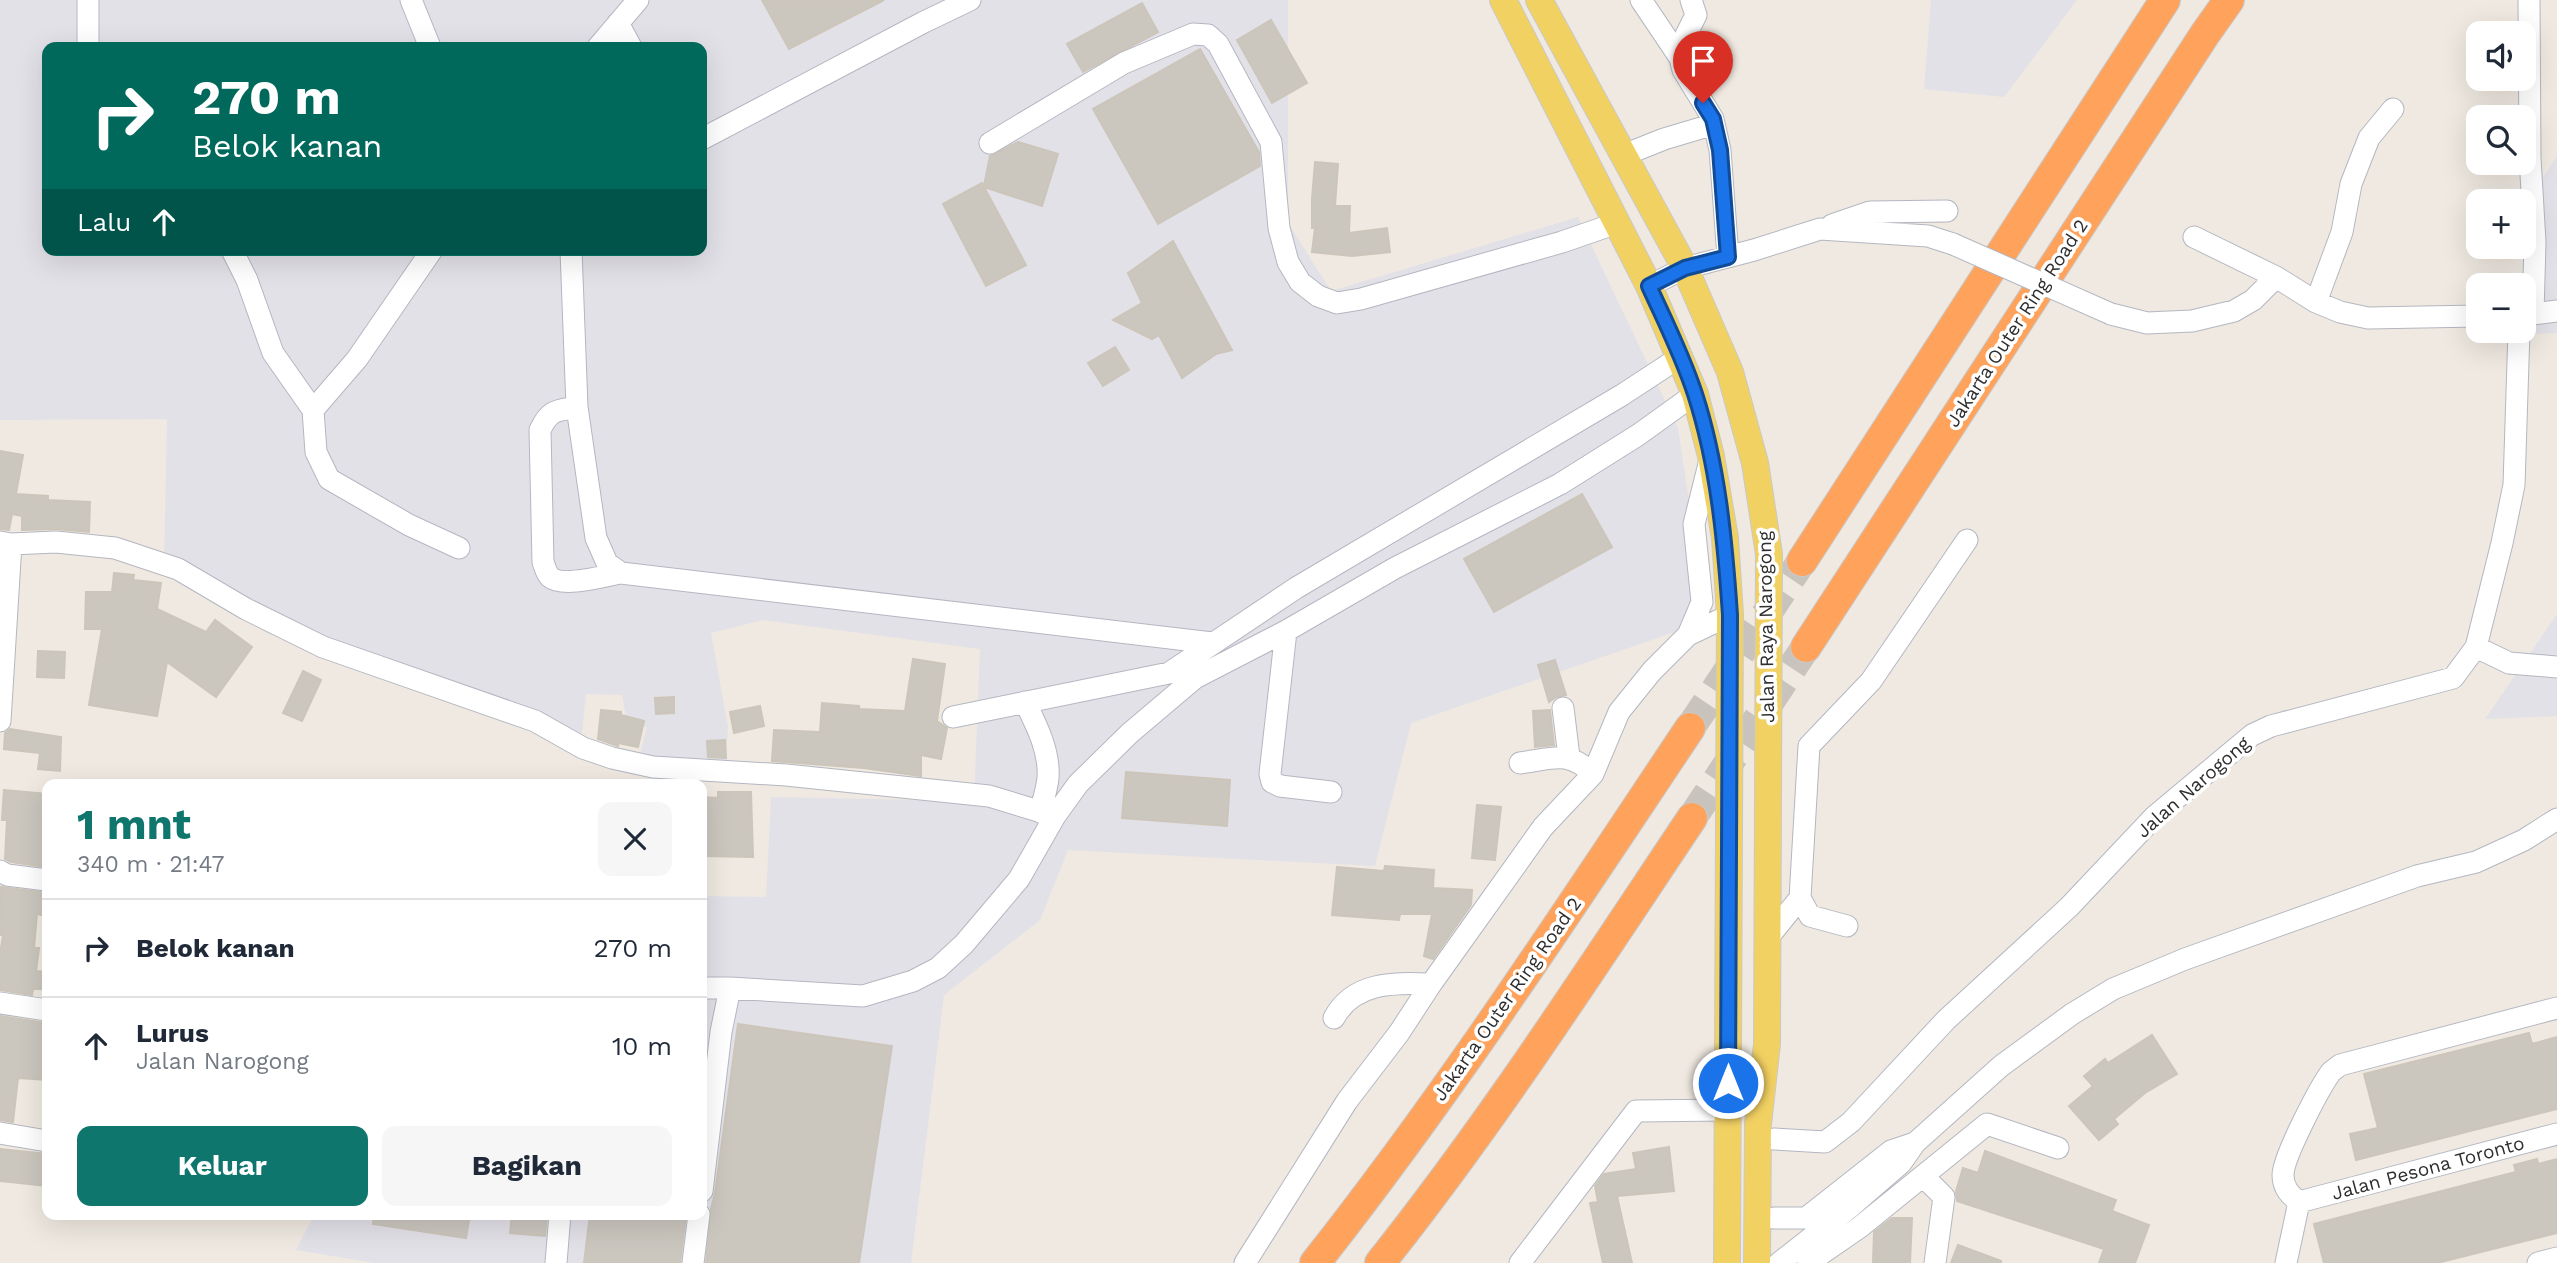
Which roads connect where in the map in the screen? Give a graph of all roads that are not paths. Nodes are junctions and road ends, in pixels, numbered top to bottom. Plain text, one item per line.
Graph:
1 (88, 0) edge
2 (411, 0) edge
3 (638, 0) edge
4 (970, 0) edge
5 (1503, 0) edge
6 (1539, 0) edge
7 (1641, 0) edge
8 (1691, 0) edge
9 (2165, 0) edge
10 (2229, 0) edge
11 (2529, 0) edge
12 (618, 23) junction
13 (88, 42) edge
14 (428, 42) edge
15 (602, 42) edge
16 (628, 42) edge
17 (1680, 58) junction
18 (2393, 109) dead end
19 (1713, 122) junction
20 (707, 136) edge
21 (990, 144) dead end
22 (1624, 155) junction
23 (1947, 211) dead end
24 (1617, 223) junction
25 (1820, 229) junction
26 (2194, 237) dead end
27 (235, 256) edge
28 (428, 256) edge
29 (571, 256) edge
30 (1728, 257) junction
31 (1685, 268) junction
32 (2532, 273) edge
33 (2276, 277) junction
34 (1649, 286) junction
35 (2316, 302) junction
36 (2557, 311) edge
37 (2536, 313) edge
38 (2466, 316) edge
39 (2519, 343) edge
40 (1680, 357) junction
41 (1695, 394) junction
42 (578, 407) junction
43 (313, 410) junction
44 (1711, 456) junction
45 (1966, 540) dead end
46 (5, 543) edge
47 (459, 548) dead end
48 (1802, 561) tunnel mouth
49 (621, 573) junction
50 (1730, 615) junction
51 (1286, 631) junction
52 (1688, 635) junction
53 (1212, 643) junction
54 (1806, 647) tunnel mouth
55 (2476, 647) junction
56 (2557, 667) edge
57 (1025, 702) junction
58 (1563, 708) dead end
59 (953, 717) dead end
60 (0, 721) edge
61 (1690, 728) tunnel mouth
62 (1569, 757) junction
63 (1520, 763) dead end
64 (1593, 774) junction
65 (651, 776) edge
66 (1331, 792) dead end
67 (1047, 814) junction
68 (1692, 818) tunnel mouth
69 (2557, 819) edge
70 (0, 872) edge
71 (42, 879) edge
72 (1800, 898) junction
73 (1847, 926) dead end
74 (1767, 939) junction
75 (1430, 984) junction
76 (707, 988) edge
77 (730, 988) junction
78 (0, 1003) edge
79 (2555, 1004) edge
80 (42, 1009) edge
81 (1334, 1017) dead end
82 (1767, 1044) junction
83 (1727, 1110) junction
84 (0, 1133) edge
85 (2557, 1134) edge
86 (42, 1139) edge
87 (1774, 1139) junction
88 (1915, 1143) junction
89 (707, 1147) edge
90 (2058, 1148) dead end
91 (1923, 1176) junction
92 (2299, 1202) junction
93 (1774, 1219) junction
94 (560, 1220) edge
95 (698, 1220) edge
96 (2557, 1258) edge
97 (556, 1263) edge
98 (693, 1263) edge
99 (1245, 1263) edge
100 (1315, 1263) edge
101 (1380, 1263) edge
102 (1520, 1263) edge
103 (1727, 1263) edge
104 (1757, 1263) edge
105 (1773, 1263) edge
106 (1779, 1263) edge
107 (1808, 1263) edge
108 (1935, 1263) edge
109 (2286, 1263) edge
110 (2539, 1263) edge

1 - 13 street
2 - 14 street
3 - 12 street
4 - 20 street
5 - 24 main road, Jalan Raya Narogong
6 - 22 main road, Jalan Raya Narogong
7 - 17 street
8 - 17 street
9 - 48 highway
10 - 54 highway, Jakarta Outer Ring Road 2
11 - 32 street
12 - 15 street
12 - 16 street
17 - 19 street
18 - 35 street
19 - 22 street
19 - 30 street
21 - 24 street
22 - 31 main road, Jalan Raya Narogong
23 - 25 street
24 - 34 main road, Jalan Raya Narogong
25 - 30 street
25 - 33 street, bridge
26 - 33 street
27 - 43 street
28 - 43 street
29 - 42 street
30 - 31 street
31 - 34 street
31 - 74 main road, Jalan Raya Narogong
33 - 35 street
34 - 40 main road, Jalan Raya Narogong
35 - 38 street
36 - 37 street
39 - 55 street, Jalan Narogong
40 - 41 main road, Jalan Raya Narogong
40 - 53 street
41 - 44 main road, Jalan Raya Narogong
41 - 51 street
42 - 49 street
42 - 49 street
43 - 47 street
44 - 50 main road, Jalan Raya Narogong
44 - 52 street
45 - 72 street
46 - 60 street
46 - 65 street
49 - 53 street
50 - 52 street
50 - 83 main road, Jalan Raya Narogong
51 - 66 street
51 - 67 street
52 - 64 street
53 - 57 street
55 - 56 street
55 - 87 street, Jalan Narogong
57 - 59 street
57 - 67 street
58 - 62 street
61 - 100 highway, Jakarta Outer Ring Road 2
62 - 63 street
62 - 64 street
64 - 75 street
65 - 67 street
67 - 77 street
68 - 101 highway
69 - 88 street
70 - 71 street
72 - 73 street
72 - 74 street
74 - 82 main road, Jalan Raya Narogong
75 - 81 street
75 - 99 street
76 - 77 street
77 - 89 street
78 - 80 street
79 - 92 street
82 - 87 main road
82 - 104 main road, Jalan Raya Narogong
83 - 102 street
83 - 103 main road, Jalan Raya Narogong
84 - 86 street
85 - 92 street, Jalan Pesona Toronto
87 - 93 main road
88 - 93 street
88 - 106 street
90 - 91 street
91 - 107 street
91 - 108 street
92 - 109 street
93 - 105 main road
94 - 97 street
95 - 98 street
96 - 110 street

